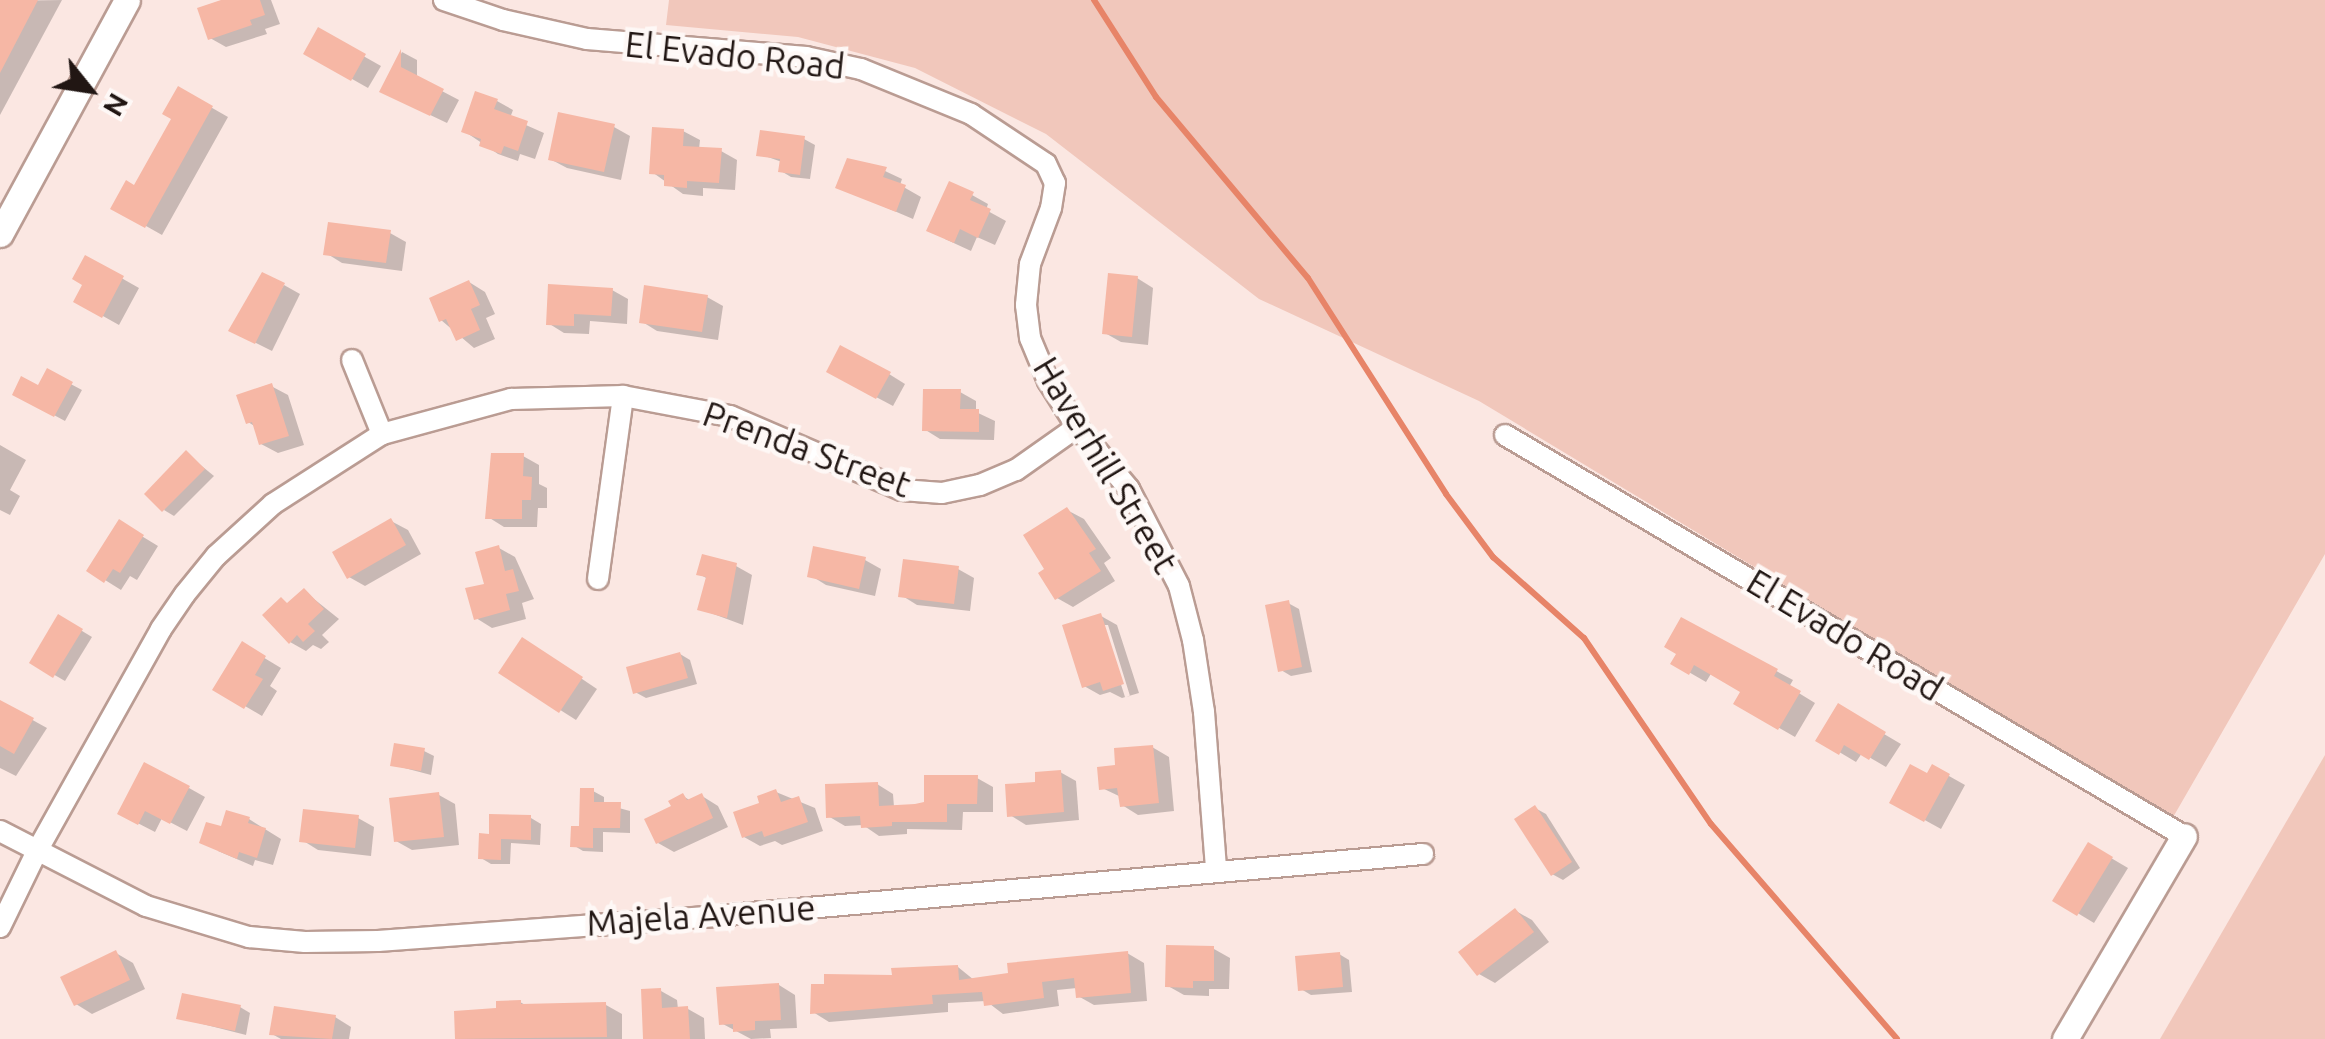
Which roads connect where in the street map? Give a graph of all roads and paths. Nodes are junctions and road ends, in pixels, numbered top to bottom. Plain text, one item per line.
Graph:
1 (127, 0) edge
2 (444, 0) edge
3 (1055, 183) joint
4 (0, 234) edge
5 (352, 360) dead end
6 (623, 396) junction
7 (1077, 427) junction
8 (382, 434) junction
9 (1506, 434) dead end
10 (598, 580) dead end
11 (0, 831) edge
12 (2184, 836) joint
13 (37, 851) junction
14 (1423, 854) dead end
15 (1216, 868) junction
16 (0, 927) edge
17 (2065, 1039) edge

1 - 4 street
2 - 3 street, El Evado Road
3 - 7 street, Haverhill Street
5 - 8 street
6 - 7 street, Prenda Street
6 - 8 street, Prenda Street
6 - 10 street
7 - 15 street, Haverhill Street
8 - 13 street, Prenda Street
9 - 12 street, El Evado Road
11 - 13 street, Majela Avenue
12 - 17 street
13 - 15 street, Majela Avenue
13 - 16 street, Prenda Street
14 - 15 street, Majela Avenue

